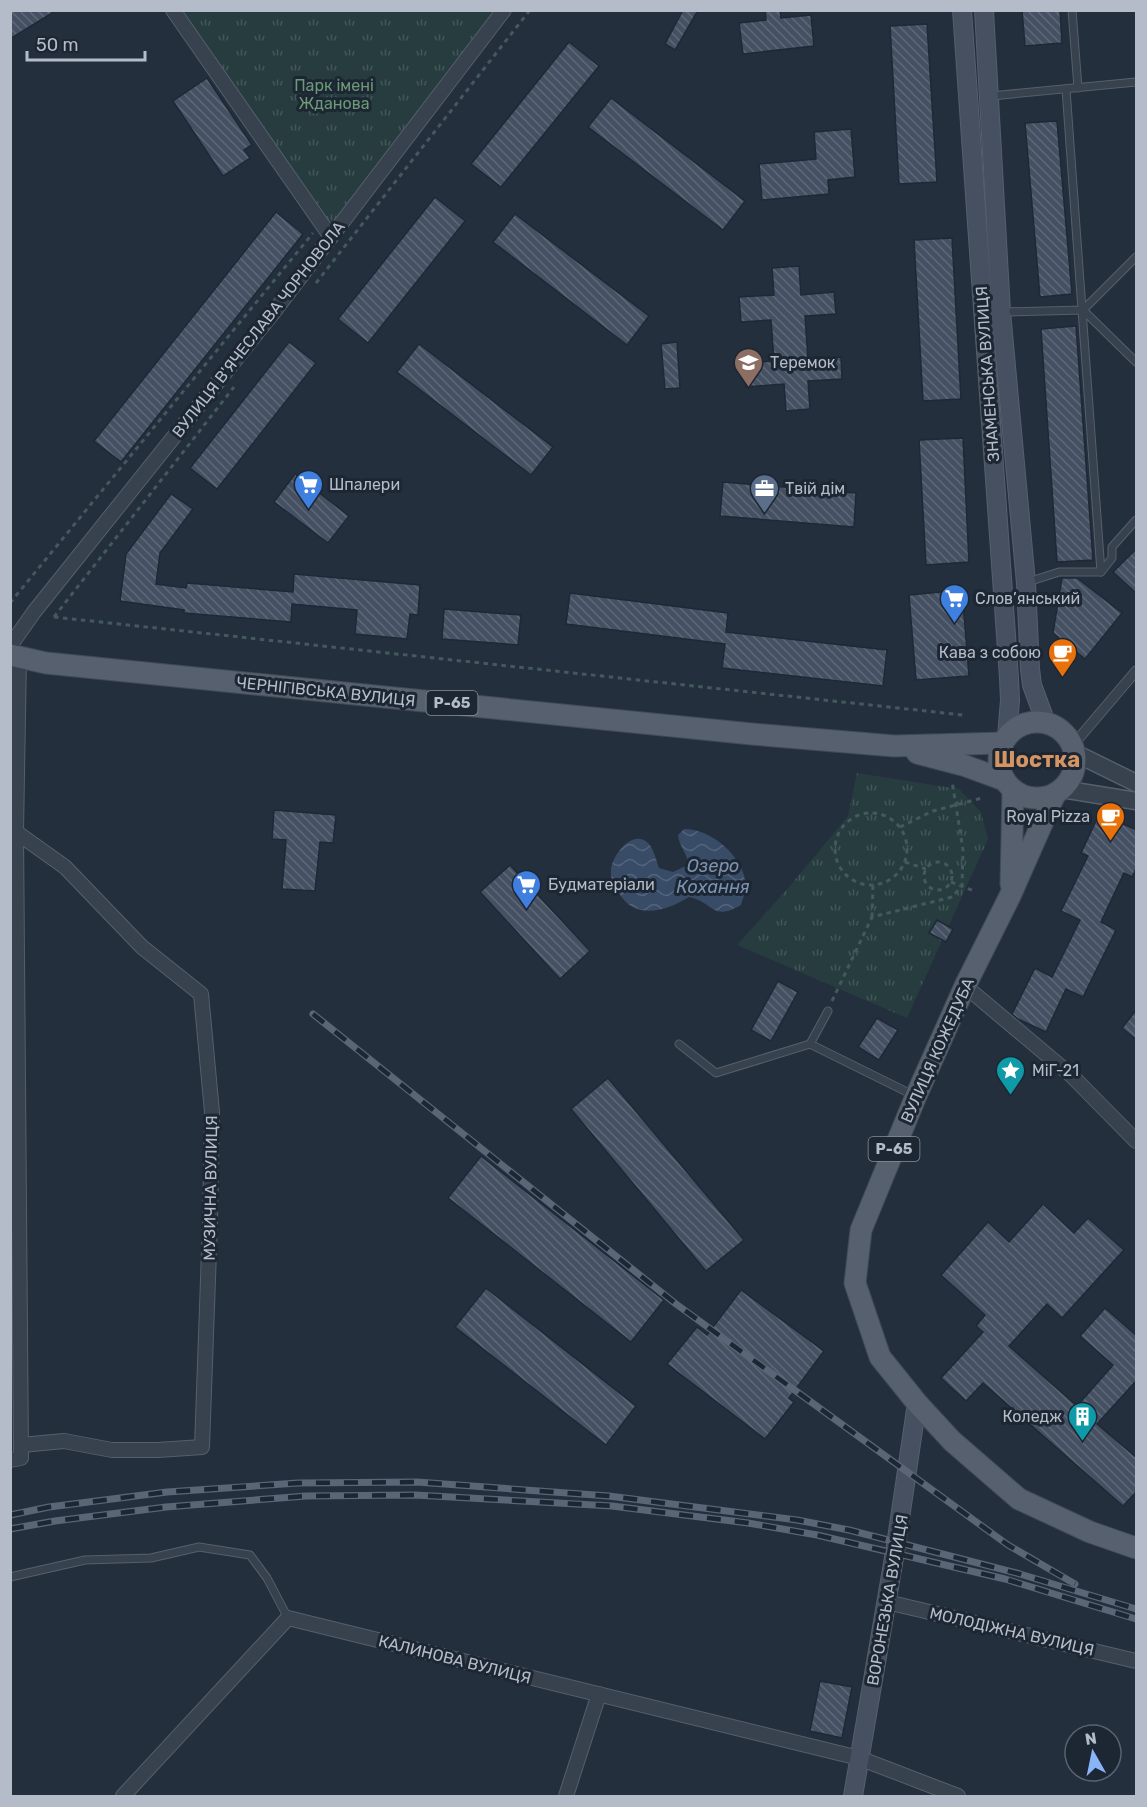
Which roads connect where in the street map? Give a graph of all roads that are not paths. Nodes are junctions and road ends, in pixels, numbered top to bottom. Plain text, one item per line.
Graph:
1 (173, 10) edge
2 (504, 10) edge
3 (962, 10) edge
4 (984, 10) edge
5 (1072, 10) edge
6 (1137, 82) edge
7 (1078, 88) junction
8 (1066, 89) junction
9 (988, 96) junction
10 (331, 237) junction
11 (1137, 257) edge
12 (1083, 310) junction
13 (1001, 312) junction
14 (1137, 362) edge
15 (1137, 520) edge
16 (1101, 572) junction
17 (1026, 583) junction
18 (13, 652) edge
19 (1137, 671) edge
20 (1046, 723) junction
21 (1005, 740) junction
22 (894, 747) junction
23 (1074, 749) junction
24 (1137, 783) edge
25 (1008, 785) junction
26 (1058, 792) junction
27 (1137, 801) edge
28 (16, 832) junction
29 (1010, 896) junction
30 (965, 986) junction
31 (828, 1011) road end
32 (679, 1044) dead end
33 (810, 1044) junction
34 (916, 1096) junction
35 (14, 1136) edge
36 (1137, 1141) edge
37 (917, 1403) junction
38 (17, 1454) edge
39 (1137, 1548) edge
40 (10, 1577) edge
41 (887, 1602) junction
42 (288, 1618) junction
43 (1137, 1660) edge
44 (599, 1694) junction
45 (859, 1758) junction
46 (123, 1797) edge
47 (566, 1797) edge
48 (853, 1797) edge
49 (958, 1797) edge

1 - 10 street
2 - 10 street, ВУЛИЦЯ В'ЯЧЕСЛАВА ЧОРНОВОЛА
3 - 21 main road, ЗНАМЕНСЬКА ВУЛИЦЯ
4 - 9 main road, ЗНАМЕНСЬКА ВУЛИЦЯ
5 - 7 lane
6 - 7 lane
7 - 8 lane
8 - 9 lane
8 - 12 lane
9 - 13 main road, ЗНАМЕНСЬКА ВУЛИЦЯ
10 - 18 street, ВУЛИЦЯ В'ЯЧЕСЛАВА ЧОРНОВОЛА
11 - 12 lane
12 - 13 lane
12 - 14 lane
12 - 16 lane
13 - 17 main road, ЗНАМЕНСЬКА ВУЛИЦЯ
15 - 16 lane
16 - 17 lane
17 - 20 main road, ЗНАМЕНСЬКА ВУЛИЦЯ
18 - 22 main road, ЧЕРНІГІВСЬКА ВУЛИЦЯ / Р-65
18 - 28 street
19 - 23 street
20 - 21 main road, Р-65
20 - 23 main road
21 - 22 main road, ЧЕРНІГІВСЬКА ВУЛИЦЯ / Р-65
21 - 25 main road, Р-65
22 - 25 main road, ЧЕРНІГІВСЬКА ВУЛИЦЯ / Р-65
23 - 24 street
23 - 26 main road, Р-65
25 - 26 main road, Р-65
25 - 29 main road, ВУЛИЦЯ КОЖЕДУБА / Р-65
26 - 27 street
26 - 29 main road, ВУЛИЦЯ КОЖЕДУБА / Р-65
28 - 35 street
28 - 38 street, МУЗИЧНА ВУЛИЦЯ
29 - 30 main road, ВУЛИЦЯ КОЖЕДУБА / Р-65
30 - 34 main road, ВУЛИЦЯ КОЖЕДУБА / Р-65
30 - 36 street
31 - 33 lane
32 - 33 lane
33 - 34 lane
34 - 37 main road, ВУЛИЦЯ КОЖЕДУБА / Р-65
35 - 38 street
37 - 39 main road, Р-65
37 - 41 main road, ВОРОНЕЗЬКА ВУЛИЦЯ
40 - 42 lane
41 - 43 street, МОЛОДІЖНА ВУЛИЦЯ
41 - 45 main road, ВОРОНЕЗЬКА ВУЛИЦЯ
42 - 44 street, КАЛИНОВА ВУЛИЦЯ
42 - 46 street
44 - 45 street, КАЛИНОВА ВУЛИЦЯ
44 - 47 street
45 - 48 main road, ВОРОНЕЗЬКА ВУЛИЦЯ
45 - 49 street, КАЛИНОВА ВУЛИЦЯ

